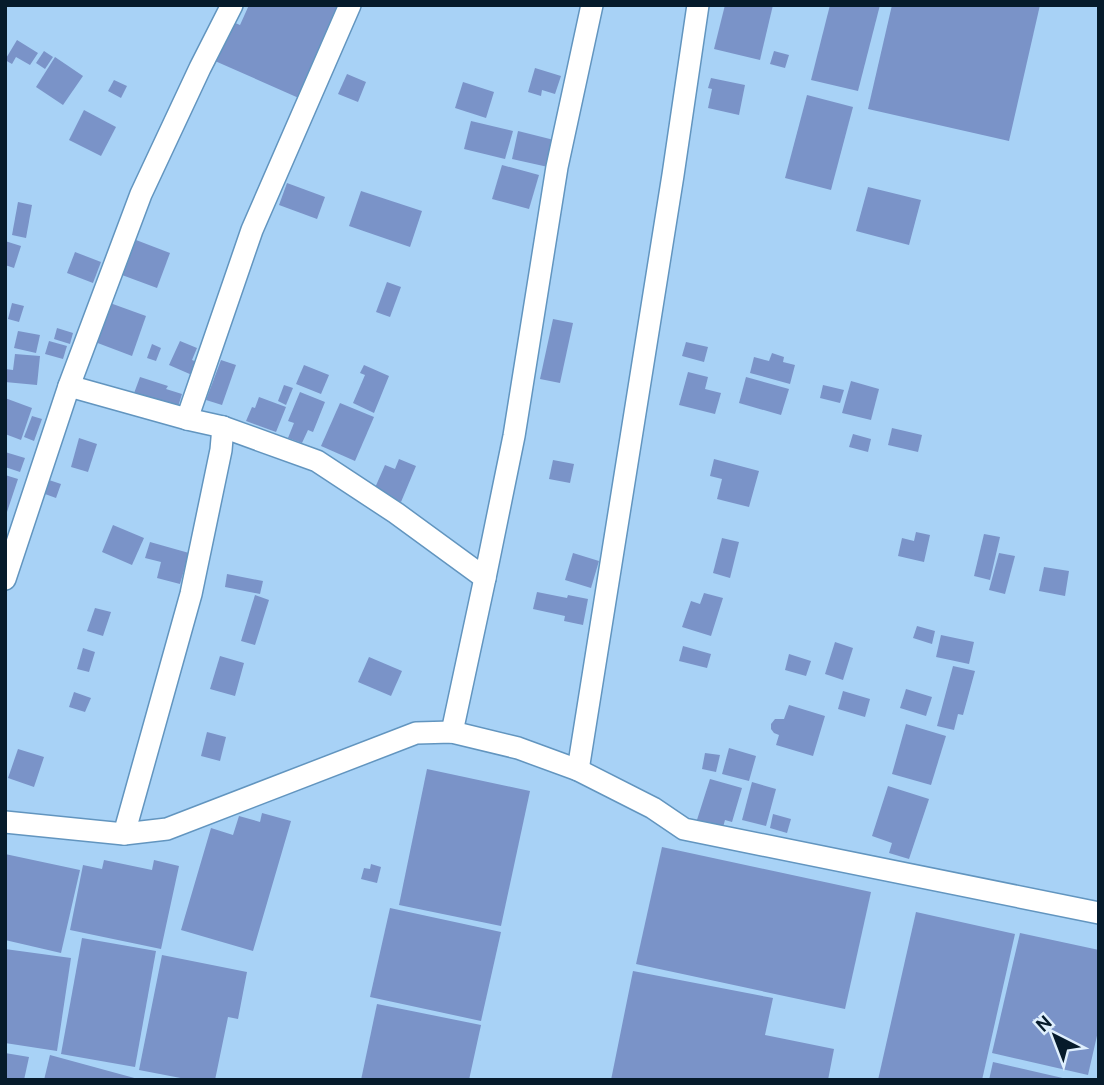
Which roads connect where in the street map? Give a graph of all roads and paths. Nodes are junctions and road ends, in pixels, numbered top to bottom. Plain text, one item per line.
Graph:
1 (232, 5) edge
2 (349, 5) edge
3 (592, 5) edge
4 (698, 5) edge
5 (69, 386) junction
6 (187, 419) junction
7 (223, 427) junction
8 (485, 578) junction
9 (5, 579) edge
10 (452, 733) junction
11 (578, 771) junction
12 (5, 822) edge
13 (124, 834) junction
14 (1099, 913) edge

1 - 5 street
2 - 6 street
3 - 8 street
4 - 11 street
5 - 6 street
5 - 9 street
6 - 7 street
7 - 8 street
7 - 13 street
8 - 10 street
10 - 11 street
10 - 13 street
11 - 14 street
12 - 13 street

